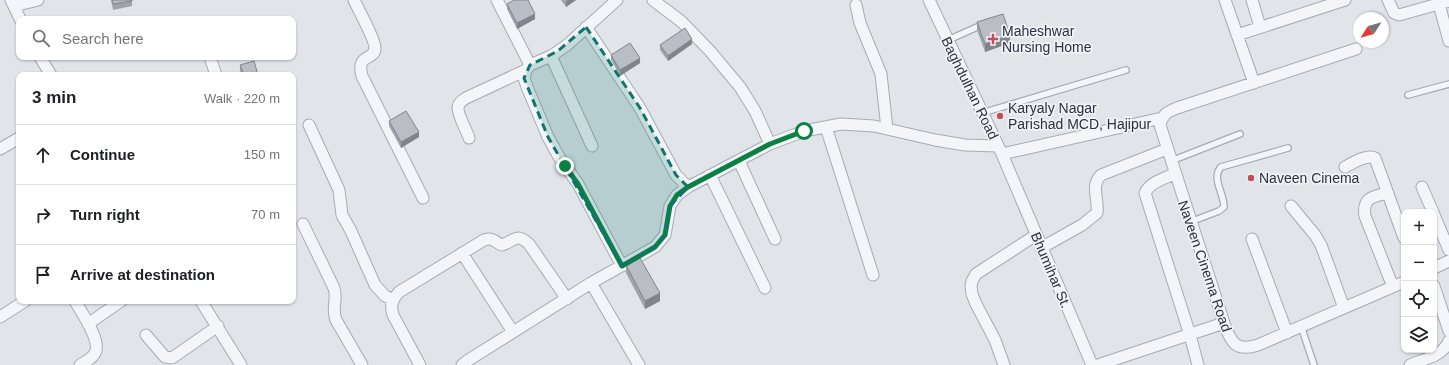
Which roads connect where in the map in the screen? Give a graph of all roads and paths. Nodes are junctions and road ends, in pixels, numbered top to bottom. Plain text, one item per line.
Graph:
1 (38, 0) edge
2 (354, 0) edge
3 (497, 0) edge
4 (617, 0) edge
5 (653, 0) edge
6 (929, 0) edge
7 (1225, 0) edge
8 (1252, 0) edge
9 (1345, 0) edge
10 (1388, 0) edge
11 (12, 3) edge
12 (1444, 3) edge
13 (856, 5) dead end
14 (18, 16) edge
15 (988, 22) edge
16 (586, 27) junction
17 (1260, 27) junction
18 (1237, 35) junction
19 (948, 40) junction
20 (1449, 40) edge
21 (1356, 49) dead end
22 (551, 56) junction
23 (42, 60) edge
24 (211, 60) dead end
25 (528, 67) junction
26 (1126, 70) dead end
27 (49, 72) edge
28 (215, 72) edge
29 (1254, 83) junction
30 (1449, 84) edge
31 (1408, 95) dead end
32 (982, 113) junction
33 (1161, 121) junction
34 (309, 125) dead end
35 (826, 126) junction
36 (887, 129) junction
37 (1240, 134) dead end
38 (469, 138) dead end
39 (16, 140) edge
40 (770, 144) junction
41 (592, 146) dead end
42 (1288, 148) dead end
43 (0, 149) edge
44 (1167, 149) junction
45 (1000, 150) junction
46 (739, 161) junction
47 (1170, 162) junction
48 (1345, 167) dead end
49 (1174, 174) junction
50 (710, 175) junction
51 (1011, 176) joint
52 (688, 187) junction
53 (1422, 187) dead end
54 (1388, 193) junction
55 (423, 198) dead end
56 (1291, 206) dead end
57 (1431, 209) edge
58 (1190, 222) junction
59 (1437, 222) edge
60 (303, 224) dead end
61 (1401, 230) edge
62 (1036, 235) junction
63 (775, 239) dead end
64 (1252, 239) dead end
65 (1041, 248) junction
66 (1449, 250) edge
67 (462, 253) junction
68 (1449, 261) edge
69 (622, 266) junction
70 (1437, 267) edge
71 (873, 275) dead end
72 (591, 283) junction
73 (1401, 283) edge
74 (1393, 286) junction
75 (765, 288) dead end
76 (1437, 295) edge
77 (392, 299) junction
78 (567, 299) junction
79 (20, 304) edge
80 (77, 304) edge
81 (116, 304) edge
82 (203, 304) edge
83 (1344, 308) junction
84 (0, 317) edge
85 (1224, 323) junction
86 (88, 324) junction
87 (218, 326) junction
88 (1301, 326) junction
89 (1449, 331) edge
90 (513, 332) junction
91 (1287, 332) junction
92 (146, 335) dead end
93 (1190, 335) junction
94 (1449, 341) edge
95 (80, 365) edge
96 (241, 365) edge
97 (362, 365) edge
98 (420, 365) edge
99 (462, 365) edge
100 (639, 365) edge
101 (1004, 365) edge
102 (1092, 365) edge
103 (1098, 365) edge
104 (1198, 365) edge
105 (1314, 365) edge
106 (1410, 365) edge

1 - 11 street
2 - 55 street
3 - 25 street
4 - 16 street
5 - 40 street
6 - 19 street, Baghdulhan Road
7 - 18 street
8 - 17 street
9 - 17 street
10 - 12 street
11 - 14 street
12 - 20 street
13 - 36 street
15 - 19 lane
16 - 22 street
16 - 52 street
17 - 18 street
18 - 29 street
19 - 32 street, Baghdulhan Road
21 - 29 street
22 - 25 street
22 - 41 street
23 - 27 street
24 - 28 street
25 - 38 street
25 - 69 street
26 - 32 lane
29 - 33 street
30 - 31 lane
32 - 45 street, Baghdulhan Road
33 - 44 street, Naveen Cinema Road
33 - 45 street
34 - 77 street
35 - 36 street
35 - 40 street
35 - 71 street
36 - 45 street
37 - 47 lane
39 - 43 street
40 - 46 street
42 - 58 lane
44 - 47 street, Naveen Cinema Road
44 - 65 street
45 - 51 street, Baghdulhan Road
46 - 50 street
46 - 63 street
47 - 49 street, Naveen Cinema Road
48 - 54 street
49 - 58 street, Naveen Cinema Road
49 - 93 street
50 - 52 street
50 - 75 street
51 - 62 street, Bhumihar St.
52 - 69 street
53 - 57 street
54 - 61 street
54 - 74 street
56 - 83 street
58 - 85 street, Naveen Cinema Road
59 - 66 street
60 - 97 street
62 - 65 street, Bhumihar St.
62 - 101 street
64 - 91 street
65 - 102 street, Bhumihar St.
67 - 77 street
67 - 78 street
67 - 90 street
68 - 70 street
69 - 72 street
72 - 78 street
72 - 100 street
73 - 74 street, Naveen Cinema Road
74 - 83 street, Naveen Cinema Road
76 - 89 street
77 - 98 street
78 - 90 street
79 - 84 street
80 - 86 street
81 - 86 street
82 - 87 street
83 - 88 street, Naveen Cinema Road
85 - 91 street, Naveen Cinema Road
85 - 93 street
86 - 95 street
87 - 92 street
87 - 96 street
88 - 91 street, Naveen Cinema Road
88 - 105 lane
90 - 99 street
93 - 103 street
93 - 104 street
94 - 106 street

